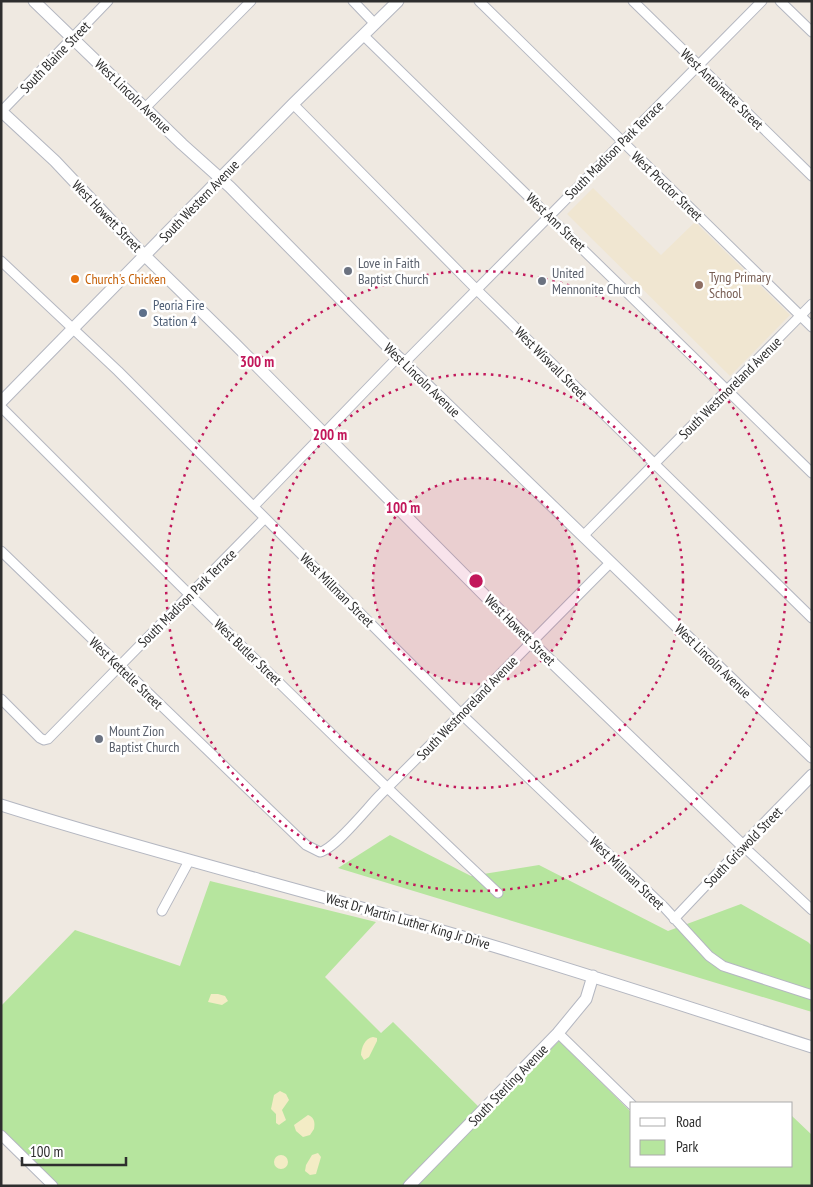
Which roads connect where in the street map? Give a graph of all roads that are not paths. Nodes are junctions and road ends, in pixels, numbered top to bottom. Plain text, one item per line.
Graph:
1 (34, 1) edge
2 (108, 1) edge
3 (251, 1) edge
4 (352, 1) edge
5 (398, 1) edge
6 (479, 1) edge
7 (633, 1) edge
8 (762, 1) edge
9 (780, 1) edge
10 (375, 24) junction
11 (812, 32) edge
12 (363, 35) junction
13 (72, 38) junction
14 (698, 65) junction
15 (293, 104) junction
16 (145, 108) junction
17 (1, 111) edge
18 (622, 142) junction
19 (812, 176) edge
20 (221, 178) junction
21 (549, 216) junction
22 (146, 256) junction
23 (1, 261) edge
24 (476, 290) junction
25 (812, 304) edge
26 (800, 316) junction
27 (812, 327) edge
28 (74, 328) junction
29 (401, 360) junction
30 (727, 391) junction
31 (1, 402) edge
32 (1, 407) edge
33 (323, 434) junction
34 (654, 464) junction
35 (812, 473) edge
36 (254, 506) junction
37 (265, 518) junction
38 (584, 535) junction
39 (1, 551) edge
40 (611, 562) junction
41 (190, 596) junction
42 (812, 618) edge
43 (531, 642) junction
44 (119, 666) junction
45 (1, 699) edge
46 (461, 714) junction
47 (812, 757) edge
48 (812, 775) edge
49 (387, 788) junction
50 (1, 805) edge
51 (743, 846) junction
52 (320, 852) joint
53 (188, 861) junction
54 (498, 893) dead end
55 (812, 910) edge
56 (162, 911) dead end
57 (674, 919) junction
58 (593, 976) junction
59 (812, 995) edge
60 (558, 1033) junction
61 (812, 1047) edge
62 (630, 1103) edge
63 (1, 1135) edge
64 (53, 1186) edge
65 (409, 1186) edge

1 - 13 main road, West Lincoln Avenue
2 - 13 street, South Blaine Street
3 - 16 street
4 - 10 street
5 - 10 main road, South Western Avenue
6 - 18 street, West Proctor Street
7 - 14 street, West Antoinette Street
8 - 14 street, South Madison Park Terrace
9 - 11 street
10 - 12 main road, South Western Avenue
12 - 15 main road, South Western Avenue
12 - 21 street, West Ann Street
13 - 16 main road, West Lincoln Avenue
13 - 17 street, South Blaine Street
14 - 18 street, South Madison Park Terrace
14 - 19 street, West Antoinette Street
15 - 20 main road, South Western Avenue
15 - 24 street, West Wiswall Street
16 - 20 main road, West Lincoln Avenue
17 - 22 main road, West Howett Street
18 - 21 street, South Madison Park Terrace
18 - 26 street, West Proctor Street
20 - 22 main road, South Western Avenue
20 - 29 main road, West Lincoln Avenue
21 - 24 street, South Madison Park Terrace
21 - 30 street, West Ann Street
22 - 28 main road, South Western Avenue
22 - 33 main road, West Howett Street
23 - 28 street, West Millman Street
24 - 29 street, South Madison Park Terrace
24 - 34 street, West Wiswall Street
25 - 26 street, South Westmoreland Avenue
26 - 27 street, West Proctor Street
26 - 30 street, South Westmoreland Avenue
28 - 31 main road, South Western Avenue
28 - 36 street, West Millman Street
29 - 33 street, South Madison Park Terrace
29 - 38 main road, West Lincoln Avenue
30 - 34 street, South Westmoreland Avenue
30 - 35 street, West Ann Street
32 - 41 street, West Butler Street
33 - 36 street, South Madison Park Terrace
33 - 43 main road, West Howett Street
34 - 38 street, South Westmoreland Avenue
34 - 42 street, West Wiswall Street
36 - 37 street, West Millman Street
37 - 41 street, South Madison Park Terrace
37 - 46 street, West Millman Street
38 - 40 main road, West Lincoln Avenue
39 - 44 street, West Kettelle Street
40 - 43 street, South Westmoreland Avenue
40 - 47 main road, West Lincoln Avenue
41 - 44 street, South Madison Park Terrace
41 - 49 street, West Butler Street
43 - 46 street, South Westmoreland Avenue
43 - 51 main road, West Howett Street
44 - 45 street, South Madison Park Terrace
44 - 52 street, West Kettelle Street
46 - 49 street, South Westmoreland Avenue
46 - 57 street, West Millman Street
48 - 51 main road, South Griswold Street
49 - 52 street, South Westmoreland Avenue
49 - 54 street, West Butler Street
50 - 53 main road, West Dr Martin Luther King Jr Drive
51 - 55 street, West Howett Street
51 - 57 street, South Griswold Street
53 - 56 street
53 - 58 main road, West Dr Martin Luther King Jr Drive
57 - 59 street, West Millman Street
58 - 60 main road, South Sterling Avenue
58 - 61 main road, West Dr Martin Luther King Jr Drive
60 - 62 street
60 - 65 main road, South Sterling Avenue
63 - 64 street

